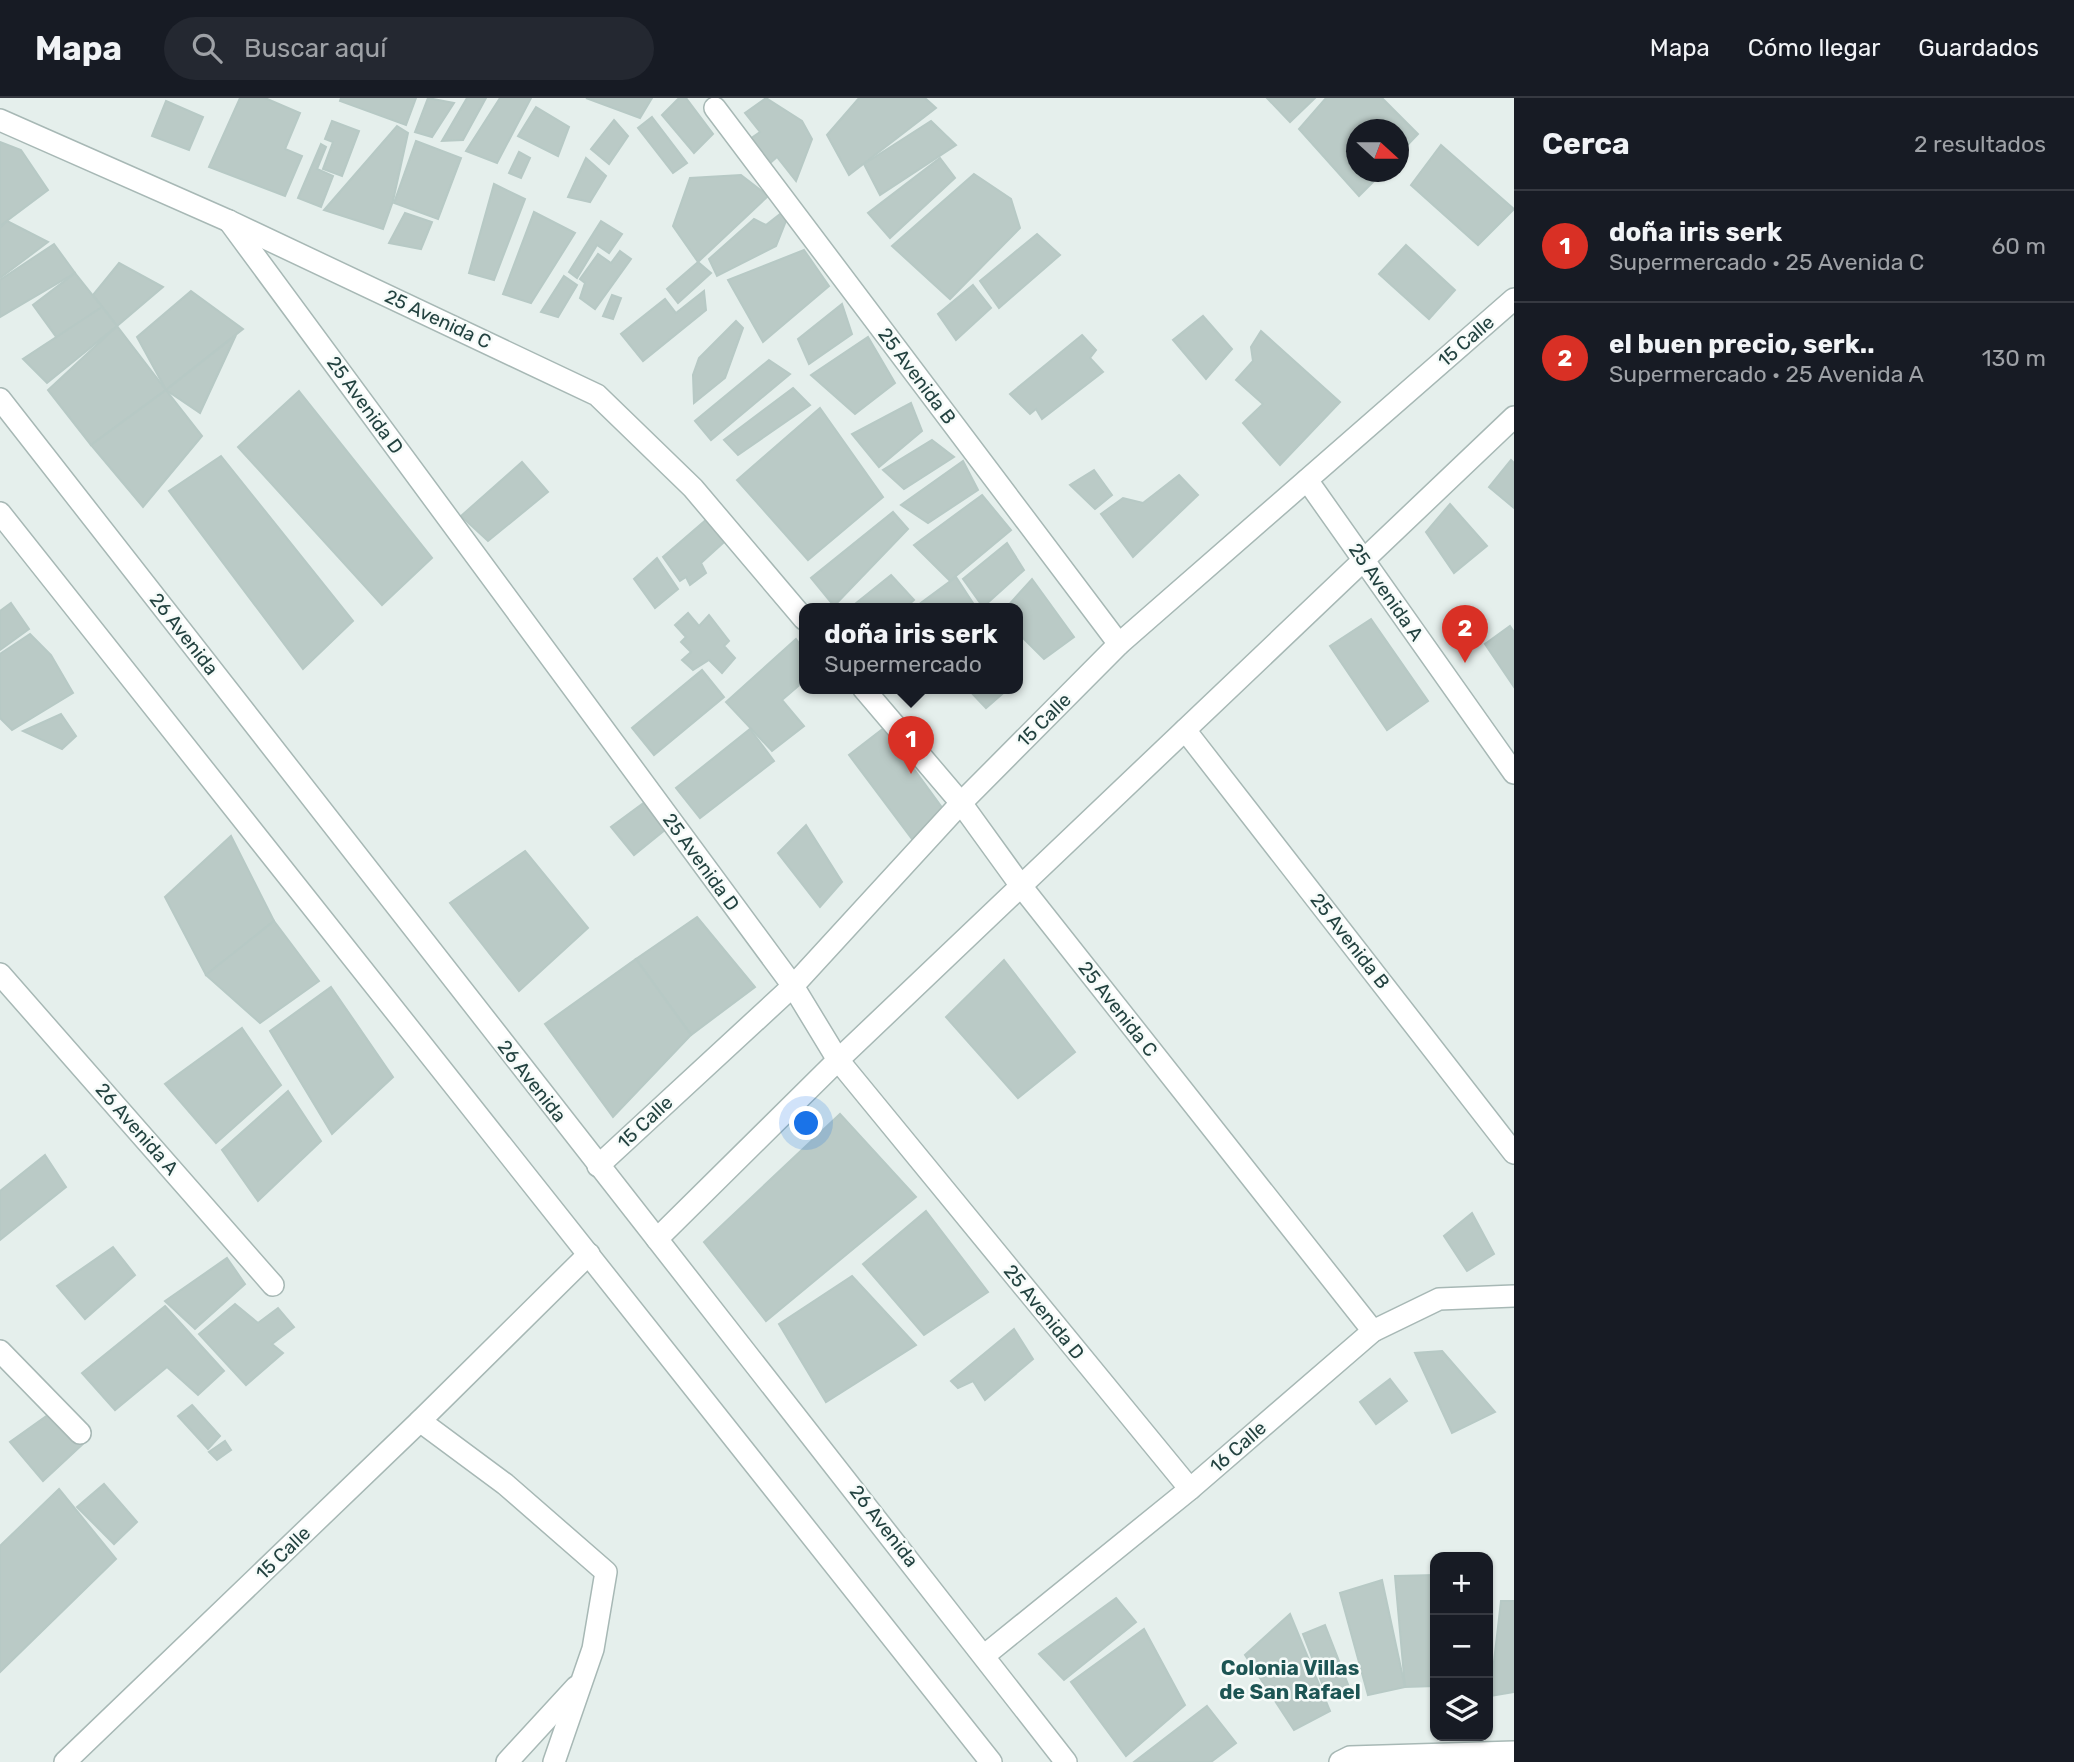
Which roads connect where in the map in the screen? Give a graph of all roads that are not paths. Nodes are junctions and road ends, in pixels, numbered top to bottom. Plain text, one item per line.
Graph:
1 (715, 108) dead end
2 (0, 120) edge
3 (229, 221) junction
4 (1514, 299) edge
5 (0, 398) edge
6 (1514, 417) edge
7 (1307, 480) junction
8 (0, 513) edge
9 (1363, 560) junction
10 (799, 613) edge
11 (1119, 644) junction
12 (868, 694) edge
13 (1185, 730) junction
14 (1513, 770) edge
15 (961, 803) junction
16 (1021, 886) junction
17 (0, 974) edge
18 (793, 986) junction
19 (838, 1060) junction
20 (1514, 1153) edge
21 (598, 1166) junction
22 (657, 1239) junction
23 (589, 1254) junction
24 (273, 1284) dead end
25 (1514, 1296) edge
26 (1373, 1331) junction
27 (0, 1352) edge
28 (420, 1421) junction
29 (80, 1433) dead end
30 (1190, 1489) junction
31 (985, 1654) junction
32 (582, 1681) junction
33 (1514, 1752) edge
34 (65, 1762) edge
35 (507, 1762) edge
36 (554, 1762) edge
37 (991, 1762) edge
38 (1066, 1762) edge
39 (1340, 1762) edge

1 - 11 street, 25 Avenida B
2 - 3 street, 25 Avenida C
3 - 10 street, 25 Avenida C
3 - 18 street, 25 Avenida D
4 - 7 street, 15 Calle
5 - 21 street, 26 Avenida
6 - 9 street
7 - 9 street, 25 Avenida A
7 - 11 street, 15 Calle
8 - 23 street
9 - 13 street
9 - 14 street, 25 Avenida A
11 - 15 street, 15 Calle
12 - 15 street, 25 Avenida C
13 - 16 street
13 - 20 street, 25 Avenida B
15 - 16 street, 25 Avenida C
15 - 18 street, 15 Calle
16 - 19 street
16 - 26 street, 25 Avenida C
17 - 24 street, 26 Avenida A
18 - 19 street, 25 Avenida D
18 - 21 street, 15 Calle
19 - 22 street
19 - 30 street, 25 Avenida D
21 - 22 street, 26 Avenida
22 - 31 street, 26 Avenida
23 - 28 street, 15 Calle
23 - 37 street
25 - 26 street, 16 Calle
26 - 30 street, 16 Calle
27 - 29 street
28 - 32 street
28 - 34 street, 15 Calle
30 - 31 street, 16 Calle
31 - 38 street, 26 Avenida
32 - 35 street
32 - 36 street
33 - 39 street

